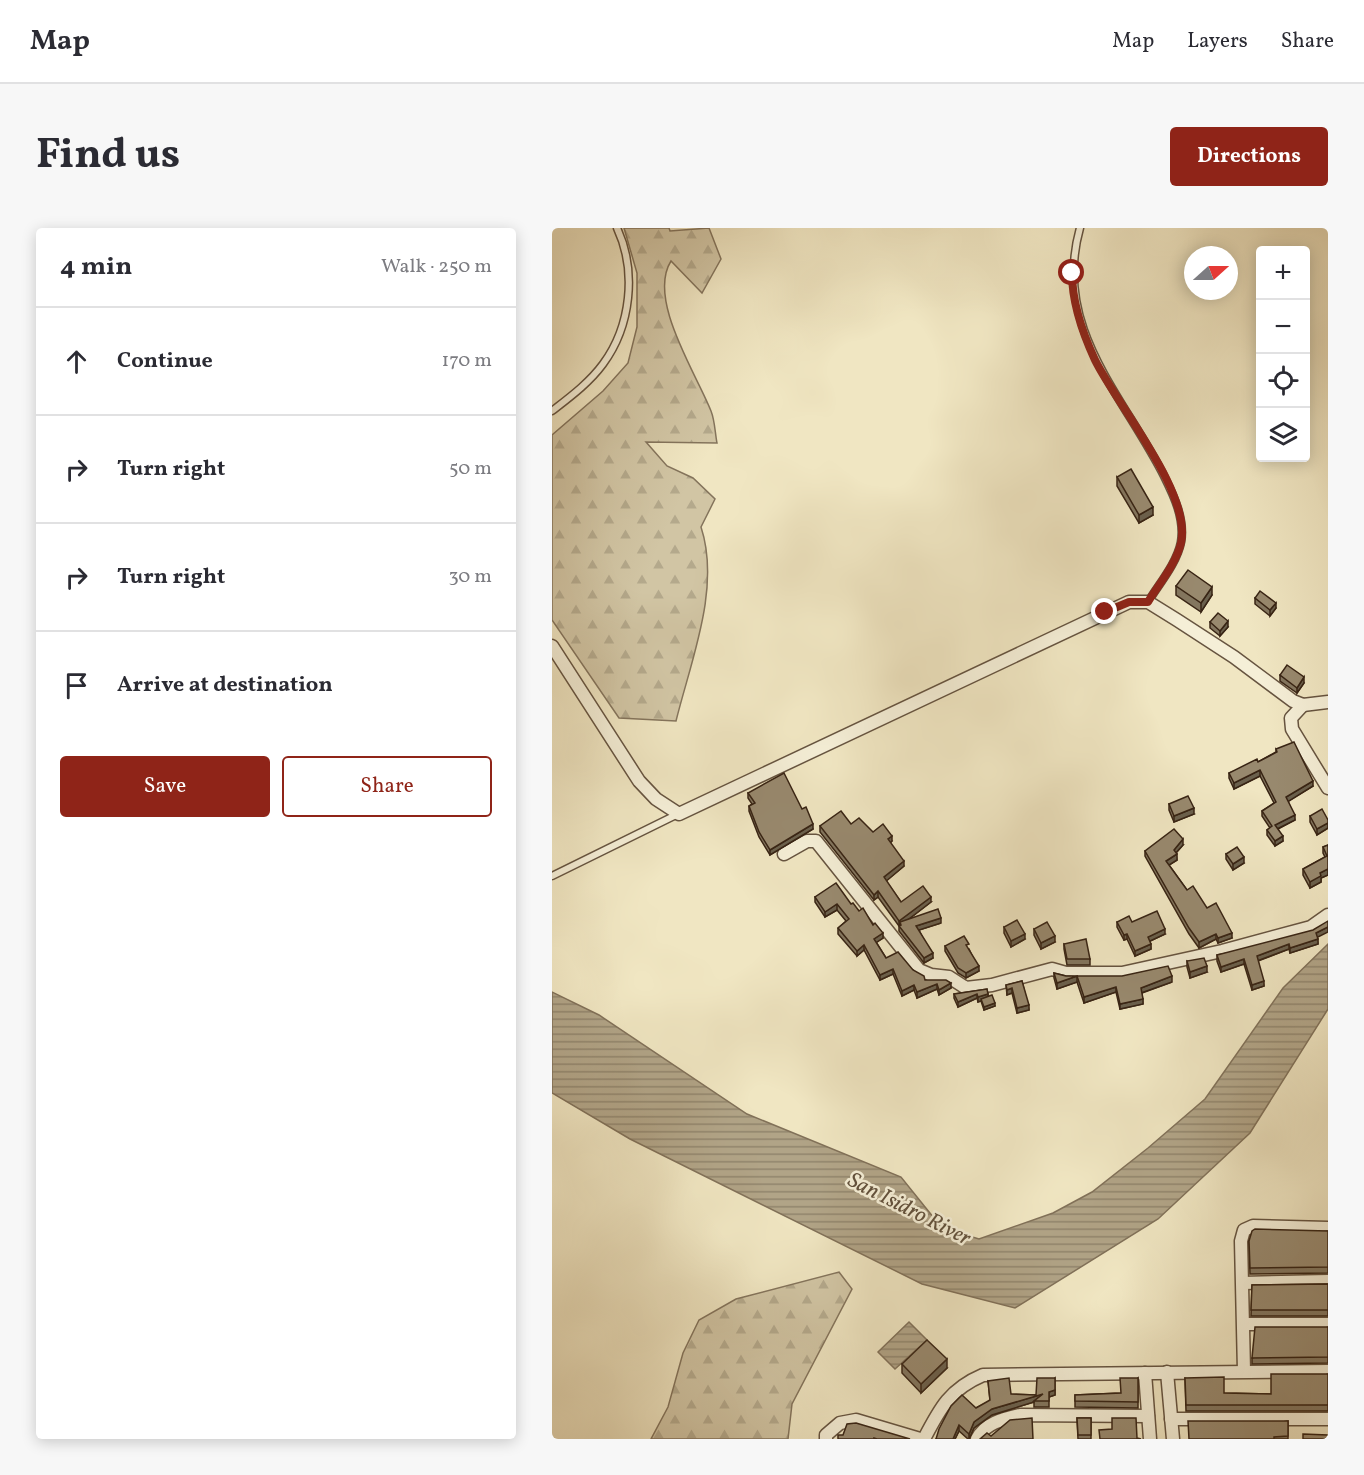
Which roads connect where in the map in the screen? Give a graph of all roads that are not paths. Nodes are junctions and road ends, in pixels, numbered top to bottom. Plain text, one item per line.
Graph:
1 (617, 228) edge
2 (1080, 228) edge
3 (552, 411) edge
4 (1148, 602) junction
5 (552, 646) edge
6 (1328, 702) edge
7 (1303, 705) junction
8 (1328, 788) edge
9 (679, 814) junction
10 (784, 854) dead end
11 (552, 876) edge
12 (1328, 915) edge
13 (1328, 1228) edge
14 (1328, 1281) edge
15 (1243, 1283) junction
16 (1244, 1324) junction
17 (1328, 1324) edge
18 (1244, 1371) junction
19 (1328, 1371) edge
20 (1167, 1372) junction
21 (1145, 1373) junction
22 (1148, 1416) junction
23 (1171, 1419) junction
24 (1328, 1419) edge
25 (826, 1439) edge
26 (920, 1439) edge
27 (924, 1439) edge
28 (977, 1439) edge
29 (1150, 1439) edge
30 (1173, 1439) edge

1 - 3 lane
2 - 4 lane
4 - 7 street
4 - 9 street
5 - 9 street
6 - 7 street
7 - 8 street
9 - 11 lane
10 - 12 street
13 - 15 street
14 - 15 street
15 - 16 street
16 - 17 street
16 - 18 street
18 - 19 street
18 - 20 street
20 - 21 street
20 - 23 street
21 - 22 street
21 - 27 street
22 - 28 street
22 - 29 street
23 - 24 street
23 - 30 street
25 - 26 street

